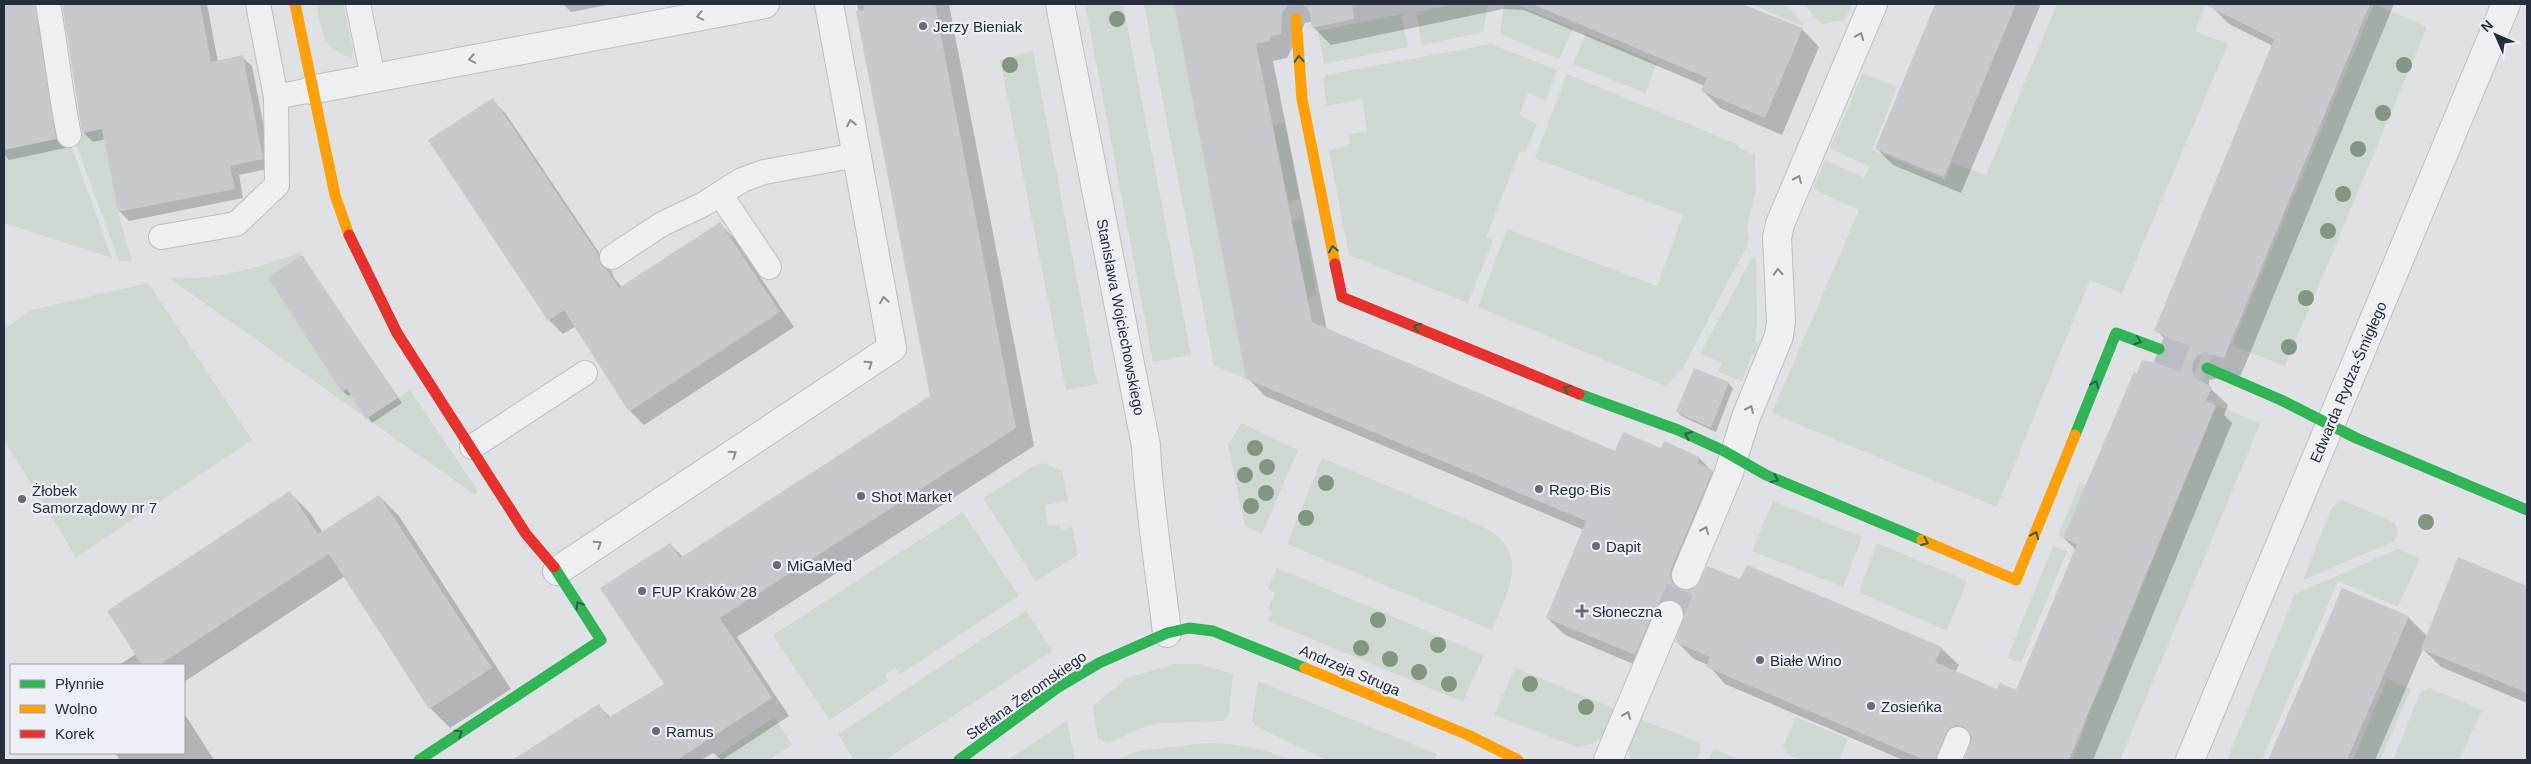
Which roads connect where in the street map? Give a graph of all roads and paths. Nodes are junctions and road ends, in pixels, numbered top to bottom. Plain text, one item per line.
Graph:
1 (48, 4) edge
2 (258, 4) edge
3 (294, 4) edge
4 (358, 4) edge
5 (765, 4) edge
6 (829, 4) edge
7 (1060, 4) edge
8 (1873, 4) edge
9 (2506, 4) edge
10 (1296, 19) dead end
11 (373, 78) junction
12 (311, 90) junction
13 (276, 97) junction
14 (69, 135) dead end
15 (858, 155) junction
16 (720, 194) junction
17 (161, 238) dead end
18 (612, 257) dead end
19 (769, 267) dead end
20 (2159, 349) tunnel mouth
21 (2207, 368) tunnel mouth
22 (585, 373) dead end
23 (2330, 426) junction
24 (472, 447) junction
25 (1733, 454) junction
26 (2527, 510) edge
27 (557, 570) junction
28 (1686, 575) tunnel mouth
29 (1669, 615) tunnel mouth
30 (1167, 633) junction
31 (418, 760) edge
32 (959, 760) edge
33 (1518, 760) edge
34 (1608, 760) edge
35 (2190, 760) edge

1 - 14 lane
2 - 13 lane
3 - 12 street
4 - 11 lane
5 -> 11 street
15 -> 6 street
7 - 30 street, Stanisława Wojciechowskiego
25 -> 8 street
9 - 23 street, Edwarda Rydza-Śmigłego
25 -> 10 street
11 - 12 street
12 - 13 lane
12 - 24 street
13 - 17 lane
15 - 16 lane
27 -> 15 street
16 - 18 lane
16 - 19 lane
25 -> 20 street
21 - 23 street
22 - 24 lane
23 - 26 street
23 - 35 street, Edwarda Rydza-Śmigłego
24 - 27 street
28 -> 25 street
31 -> 27 street
34 -> 29 street
30 - 32 street, Stefana Żeromskiego
30 - 33 street, Andrzeja Struga

